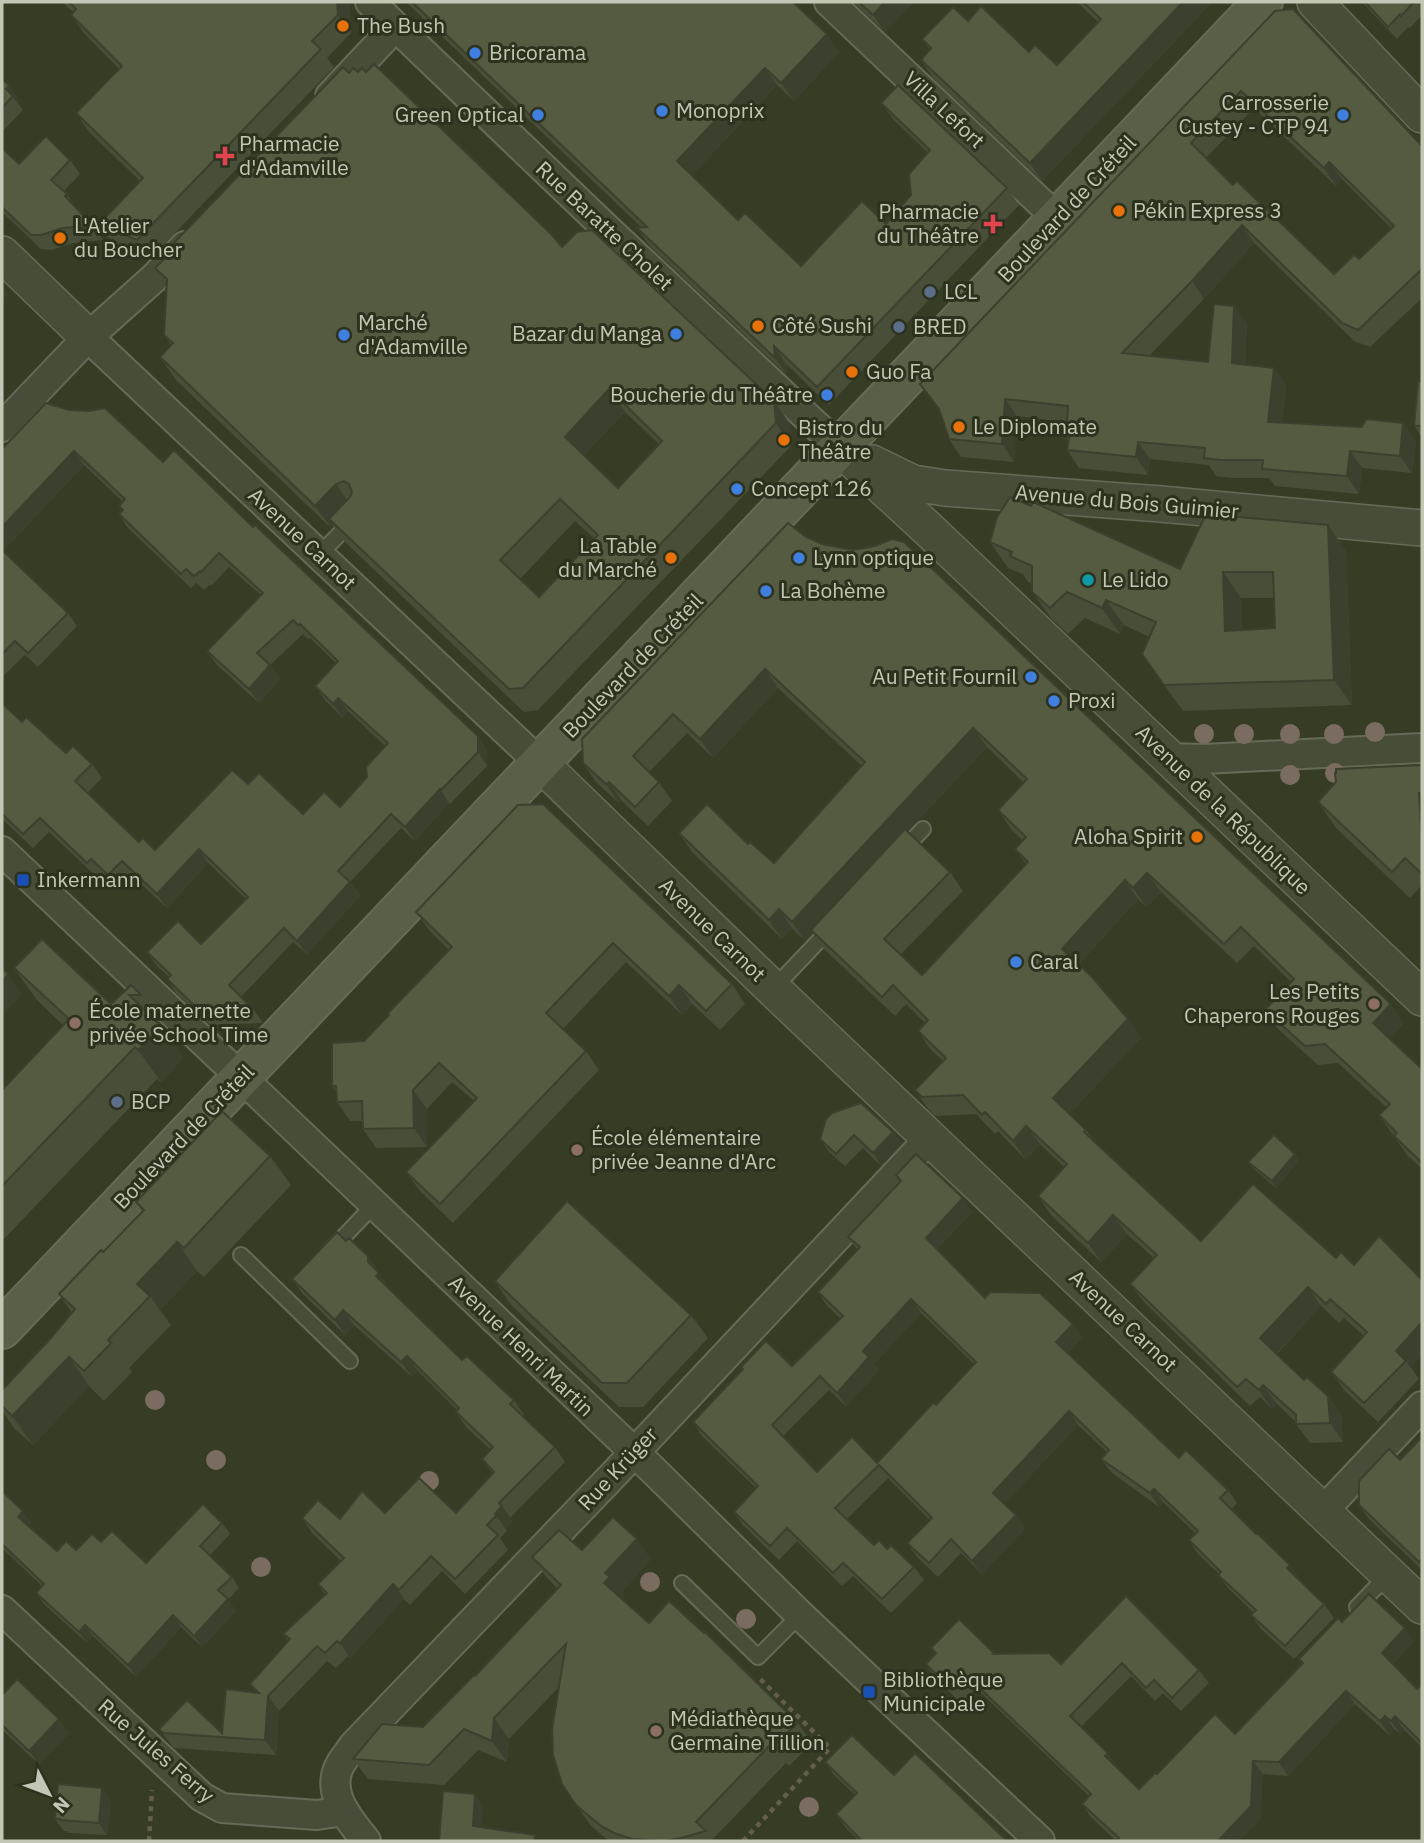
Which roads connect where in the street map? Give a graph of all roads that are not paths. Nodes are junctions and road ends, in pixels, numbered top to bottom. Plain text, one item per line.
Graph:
1 (370, 2) edge
2 (830, 2) edge
3 (1263, 2) edge
4 (1315, 2) edge
5 (396, 27) junction
6 (1422, 115) edge
7 (308, 118) edge
8 (1058, 219) junction
9 (202, 228) edge
10 (2, 254) edge
11 (89, 337) junction
12 (2, 427) edge
13 (840, 448) junction
14 (358, 513) edge
15 (1422, 528) edge
16 (319, 555) junction
17 (1422, 748) edge
18 (1168, 758) junction
19 (541, 763) junction
20 (923, 829) dead end
21 (2, 851) edge
22 (896, 858) edge
23 (842, 915) edge
24 (773, 989) junction
25 (1422, 999) edge
26 (241, 1077) junction
27 (930, 1138) junction
28 (374, 1205) junction
29 (241, 1255) dead end
30 (323, 1258) edge
31 (2, 1329) edge
32 (350, 1361) dead end
33 (1422, 1406) edge
34 (634, 1453) junction
35 (1323, 1511) junction
36 (1389, 1574) junction
37 (682, 1583) dead end
38 (1422, 1606) edge
39 (2, 1610) edge
40 (800, 1615) junction
41 (1344, 1621) edge
42 (344, 1811) junction
43 (366, 1841) edge
44 (1040, 1841) edge

1 - 5 street, Rue Baratte Cholet
2 - 8 street, Villa Lefort
3 - 8 main road, Boulevard de Créteil
4 - 6 street
5 - 7 street
5 - 13 street, Rue Baratte Cholet
8 - 13 main road, Boulevard de Créteil
9 - 11 street
10 - 11 street, Avenue Carnot
11 - 12 street
11 - 16 street, Avenue Carnot
13 - 15 street, Avenue du Bois Guimier
13 - 18 street, Avenue de la République
13 - 19 main road, Boulevard de Créteil
14 - 16 lane
16 - 19 street, Avenue Carnot
17 - 18 street
18 - 25 street, Avenue de la République
19 - 24 street, Avenue Carnot
19 - 26 main road, Boulevard de Créteil
20 - 22 lane
21 - 26 street, Avenue Henri Martin
23 - 24 lane
24 - 27 street, Avenue Carnot
26 - 28 street, Avenue Henri Martin
26 - 31 main road, Boulevard de Créteil
27 - 34 street, Rue Krüger
27 - 35 street, Avenue Carnot
28 - 30 lane
28 - 34 street, Avenue Henri Martin
29 - 32 lane
33 - 35 street
34 - 40 street, Avenue Henri Martin
34 - 42 street, Rue Krüger
35 - 36 street, Avenue Carnot
36 - 38 street, Avenue Carnot
36 - 41 lane
37 - 40 lane
39 - 42 street, Rue Jules Ferry
40 - 44 street, Avenue Henri Martin
42 - 43 street

